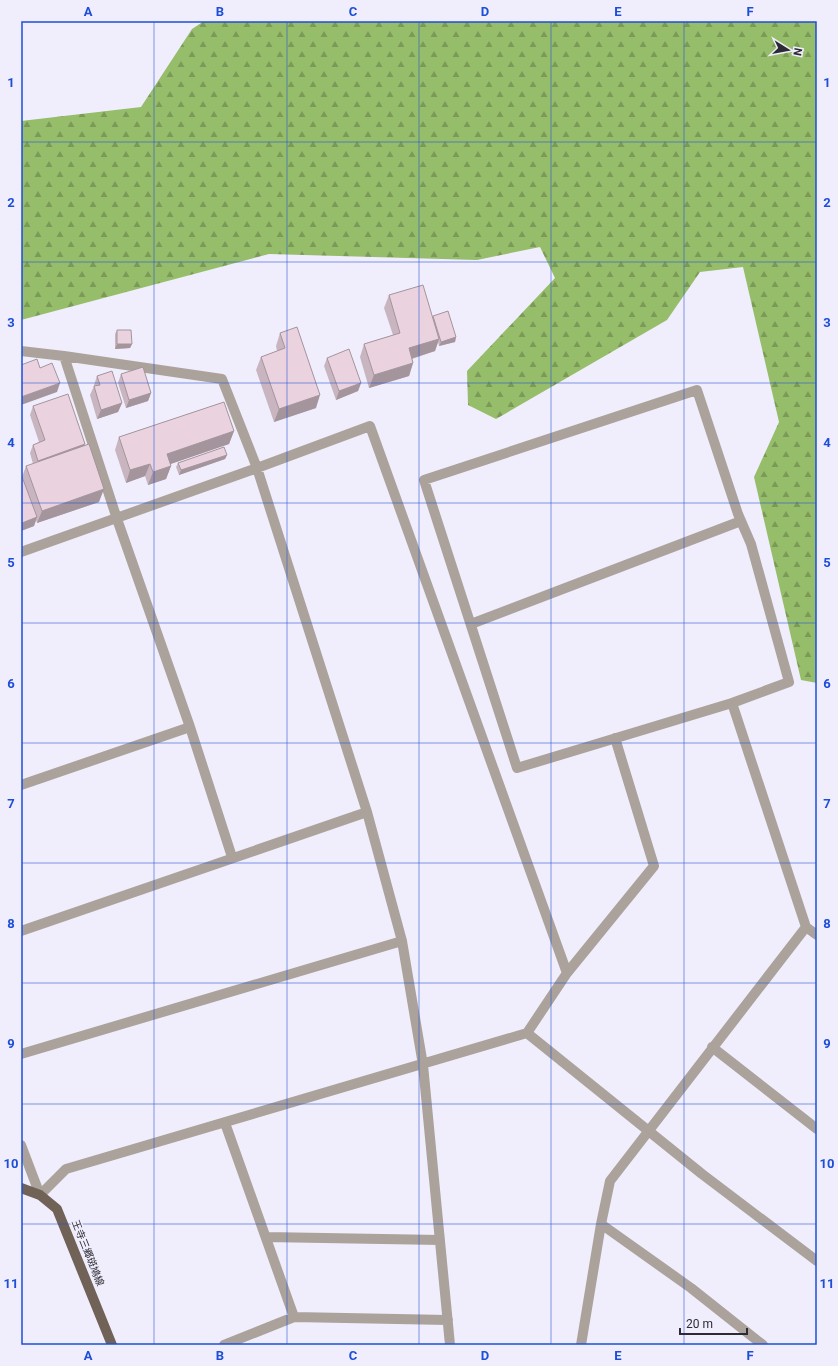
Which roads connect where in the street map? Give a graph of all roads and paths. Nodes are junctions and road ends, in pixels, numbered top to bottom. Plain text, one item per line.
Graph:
1 (21, 351) edge
2 (64, 356) junction
3 (257, 468) junction
4 (117, 519) junction
5 (741, 521) junction
6 (21, 552) edge
7 (471, 624) junction
8 (732, 703) junction
9 (190, 727) junction
10 (615, 738) junction
11 (21, 785) edge
12 (367, 812) junction
13 (232, 857) junction
14 (806, 926) junction
15 (21, 930) edge
16 (817, 935) edge
17 (402, 941) junction
18 (567, 973) junction
19 (527, 1033) junction
20 (712, 1047) junction
21 (21, 1054) edge
22 (423, 1065) junction
23 (225, 1123) junction
24 (817, 1129) edge
25 (648, 1132) junction
26 (21, 1145) edge
27 (21, 1188) edge
28 (40, 1195) junction
29 (600, 1224) junction
30 (266, 1237) junction
31 (440, 1240) junction
32 (817, 1261) edge
33 (294, 1317) junction
34 (448, 1320) junction
35 (112, 1345) edge
36 (224, 1345) edge
37 (450, 1345) edge
38 (581, 1345) edge
39 (763, 1345) edge

1 - 2 street
2 - 3 street
2 - 4 street
3 - 4 street
3 - 12 street
3 - 18 street
4 - 6 street
4 - 9 street
5 - 7 street
5 - 7 street
5 - 8 street
7 - 10 street
8 - 10 street
8 - 14 street
9 - 11 street
9 - 13 street
10 - 18 street
12 - 13 street
12 - 17 street
13 - 15 street
14 - 16 street
14 - 20 street
17 - 21 street
17 - 22 street
18 - 19 street
19 - 22 street
19 - 25 street
20 - 24 street
20 - 25 street
22 - 23 street
22 - 31 street
23 - 28 street
23 - 30 street
25 - 29 street
25 - 32 street
26 - 28 street
27 - 28 main road, 王寺三郷斑鳩線
28 - 35 main road, 王寺三郷斑鳩線
29 - 38 street
29 - 39 street
30 - 31 street
30 - 33 street
31 - 34 street
33 - 34 street
33 - 36 street
34 - 37 street

